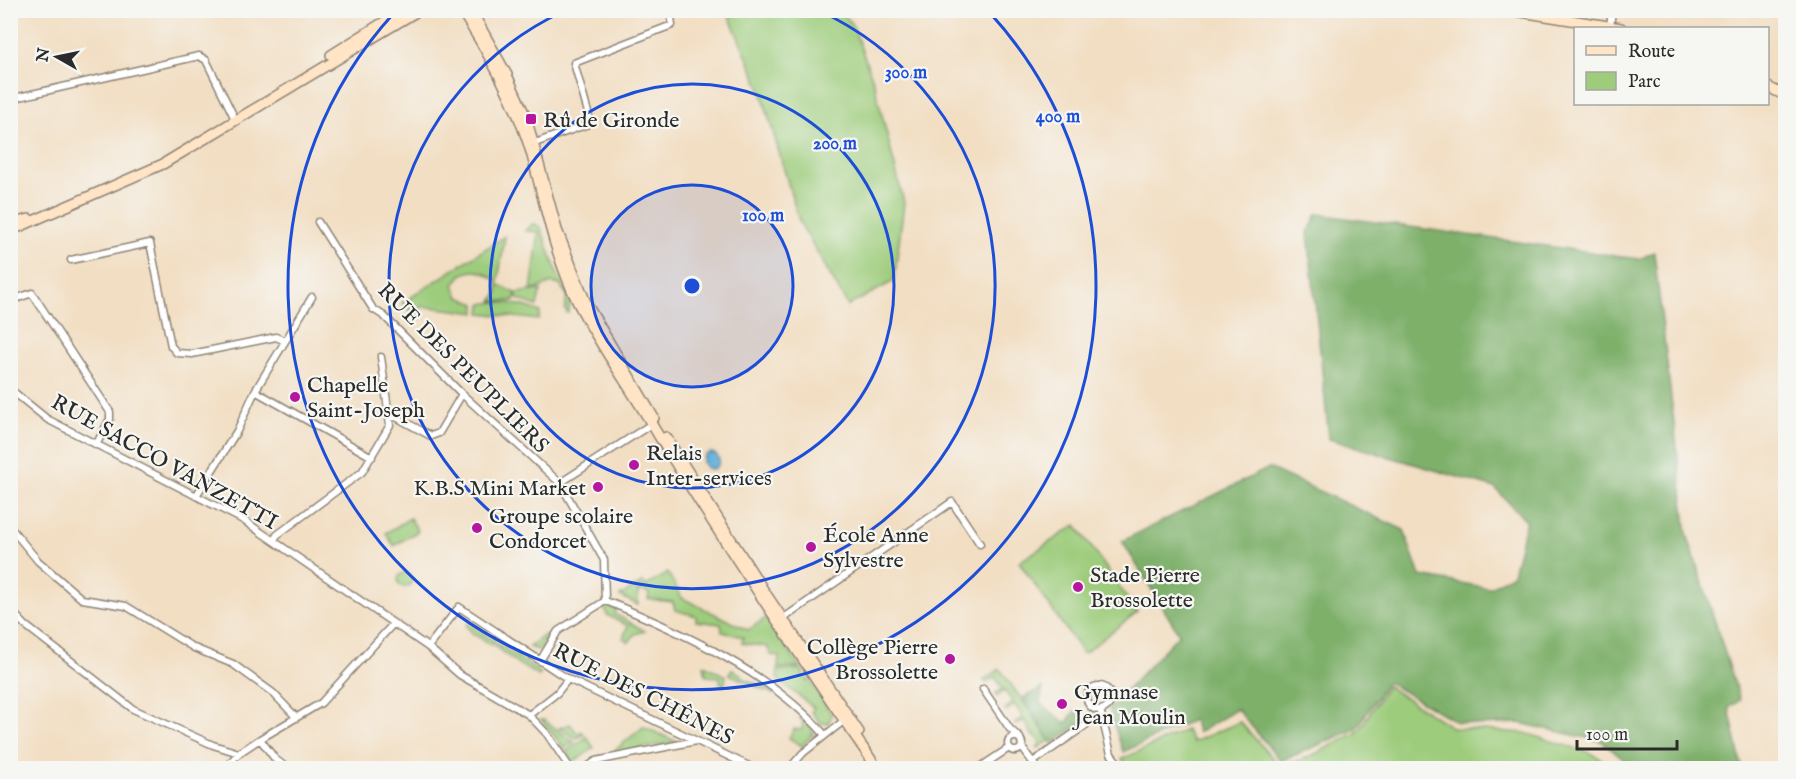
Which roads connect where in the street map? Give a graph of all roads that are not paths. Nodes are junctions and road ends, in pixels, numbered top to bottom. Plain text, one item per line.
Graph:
1 (403, 10) edge
2 (419, 10) edge
3 (461, 10) edge
4 (471, 10) edge
5 (670, 10) edge
6 (1508, 10) edge
7 (1612, 10) edge
8 (1610, 27) joint
9 (1769, 88) edge
10 (1785, 96) edge
11 (10, 99) edge
12 (234, 117) junction
13 (535, 143) junction
14 (318, 222) dead end
15 (10, 224) edge
16 (10, 231) edge
17 (70, 260) dead end
18 (312, 297) dead end
19 (10, 301) edge
20 (285, 341) junction
21 (381, 357) dead end
22 (10, 389) edge
23 (255, 391) junction
24 (462, 394) junction
25 (390, 417) junction
26 (654, 422) junction
27 (96, 445) junction
28 (372, 457) junction
29 (560, 483) junction
30 (196, 496) junction
31 (10, 527) edge
32 (274, 540) junction
33 (980, 544) dead end
34 (605, 602) junction
35 (10, 609) edge
36 (780, 621) junction
37 (393, 624) junction
38 (428, 647) junction
39 (540, 661) junction
40 (568, 679) junction
41 (983, 689) dead end
42 (1101, 713) junction
43 (529, 715) junction
44 (295, 717) junction
45 (846, 719) junction
46 (1086, 724) dead end
47 (1010, 729) junction
48 (824, 734) junction
49 (1010, 738) junction
50 (260, 739) junction
51 (696, 741) junction
52 (1021, 741) junction
53 (1009, 748) junction
54 (239, 753) junction
55 (1033, 762) junction
56 (225, 768) edge
57 (287, 768) edge
58 (570, 768) edge
59 (586, 768) edge
60 (753, 768) edge
61 (790, 768) edge
62 (877, 768) edge
63 (884, 768) edge
64 (980, 768) edge
65 (1037, 768) edge
66 (1122, 768) edge

1 - 12 main road
2 - 16 main road
3 - 26 main road
4 - 13 main road
5 - 13 street
6 - 8 main road
7 - 8 street
9 - 10 main road
11 - 12 street
12 - 15 main road
13 - 26 main road
14 - 24 street, RUE DES PEUPLIERS
17 - 20 street
18 - 20 street
19 - 27 street
20 - 23 street
21 - 25 street
22 - 27 street, RUE SACCO VANZETTI
23 - 28 street
23 - 30 street
24 - 25 street
24 - 29 street, RUE DES PEUPLIERS
25 - 28 street
26 - 29 street
26 - 36 main road
27 - 30 street, RUE SACCO VANZETTI
28 - 32 street
29 - 34 street, RUE DES PEUPLIERS
30 - 32 street, RUE SACCO VANZETTI
31 - 44 street
32 - 37 street, RUE SACCO VANZETTI
33 - 36 street
34 - 39 street
34 - 48 street
35 - 54 street
36 - 45 main road
37 - 38 street, RUE SACCO VANZETTI
37 - 44 street
38 - 39 street, RUE DES CHÊNES
38 - 43 street, RUE SACCO VANZETTI
39 - 40 street, RUE DES CHÊNES
40 - 43 street
40 - 51 street, RUE DES CHÊNES
41 - 47 street
42 - 42 street
42 - 66 street
43 - 58 street, RUE SACCO VANZETTI
44 - 50 street
45 - 48 street
45 - 62 main road
45 - 63 main road
46 - 55 street
47 - 49 street
47 - 52 street
48 - 61 street
49 - 52 street
49 - 53 street
50 - 54 street
50 - 57 street
51 - 59 street
51 - 60 street, RUE DES CHÊNES
52 - 53 street
52 - 55 street
53 - 64 street
54 - 56 street
55 - 65 street

